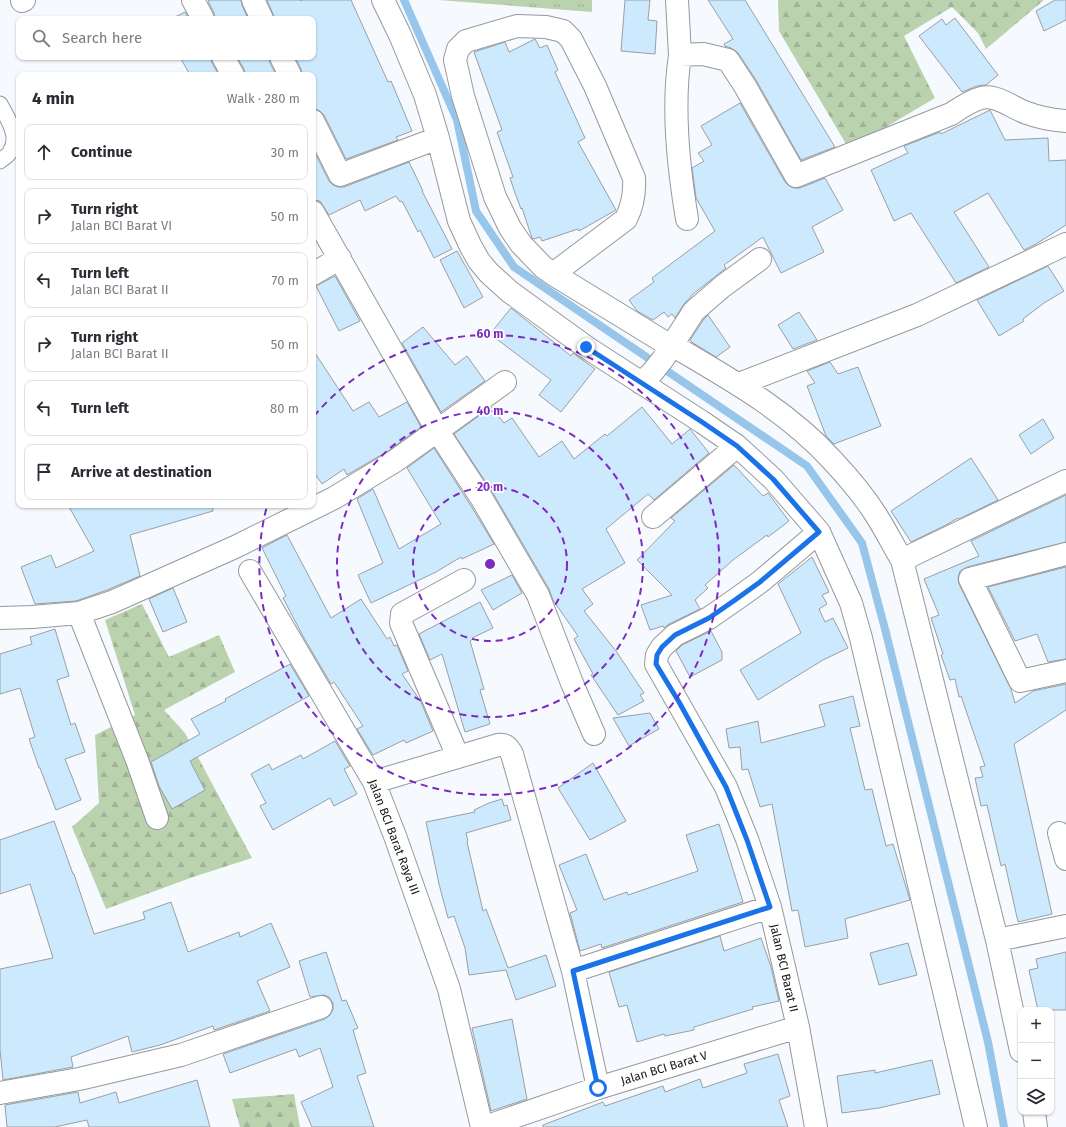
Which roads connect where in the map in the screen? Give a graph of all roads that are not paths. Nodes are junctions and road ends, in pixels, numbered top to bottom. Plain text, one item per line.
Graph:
1 (193, 0) edge
2 (253, 0) edge
3 (383, 0) edge
4 (678, 0) edge
5 (201, 16) edge
6 (261, 16) edge
7 (680, 55) junction
8 (225, 60) edge
9 (282, 60) edge
10 (231, 72) edge
11 (288, 72) edge
12 (0, 104) edge
13 (1066, 121) edge
14 (316, 127) edge
15 (438, 138) junction
16 (0, 161) edge
17 (316, 217) edge
18 (687, 219) dead end
19 (1066, 244) edge
20 (340, 258) junction
21 (760, 259) dead end
22 (316, 272) edge
23 (553, 274) junction
24 (657, 365) junction
25 (505, 382) dead end
26 (739, 384) junction
27 (437, 430) junction
28 (737, 446) junction
29 (1066, 481) edge
30 (316, 507) edge
31 (314, 508) edge
32 (653, 517) dead end
33 (819, 532) junction
34 (1066, 554) edge
35 (902, 560) junction
36 (250, 571) dead end
37 (464, 580) dead end
38 (79, 613) junction
39 (0, 618) edge
40 (1066, 671) edge
41 (594, 734) dead end
42 (458, 756) junction
43 (374, 782) junction
44 (157, 818) dead end
45 (1059, 833) dead end
46 (1066, 859) edge
47 (770, 907) junction
48 (1066, 926) edge
49 (997, 940) junction
50 (573, 971) junction
51 (322, 1007) dead end
52 (798, 1026) junction
53 (1019, 1043) edge
54 (598, 1088) junction
55 (0, 1093) edge
56 (1034, 1115) edge
57 (973, 1126) edge
58 (482, 1127) edge
59 (485, 1127) edge
60 (816, 1127) edge
61 (1036, 1127) edge

1 - 5 street
2 - 6 street
3 - 15 street
4 - 7 street
7 - 13 street
7 - 18 street
8 - 10 street
9 - 11 street
12 - 16 lane
14 - 15 street
15 - 24 street
17 - 20 street
19 - 26 street
20 - 22 street
20 - 27 street
21 - 24 street
23 - 23 street
23 - 24 street
24 - 26 street
24 - 28 street
25 - 27 street
26 - 35 street
27 - 30 street
27 - 41 street
28 - 32 street
28 - 33 street
29 - 35 street
31 - 38 street
33 - 47 street, Jalan BCI Barat II
33 - 57 street
34 - 40 street
35 - 49 street
36 - 43 street, Jalan BCI Barat Raya III
37 - 42 street
38 - 39 street
38 - 44 street
42 - 43 street
42 - 50 street
43 - 58 street, Jalan BCI Barat Raya III
45 - 46 street
47 - 50 street
47 - 52 street, Jalan BCI Barat II
48 - 49 street
49 - 53 street
50 - 54 street
51 - 55 street
52 - 54 street, Jalan BCI Barat V
52 - 60 street, Jalan BCI Barat II
54 - 59 street, Jalan BCI Barat V
56 - 61 street

